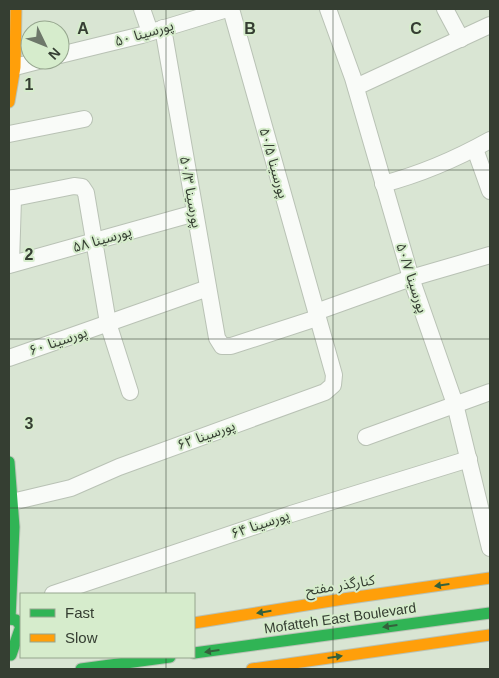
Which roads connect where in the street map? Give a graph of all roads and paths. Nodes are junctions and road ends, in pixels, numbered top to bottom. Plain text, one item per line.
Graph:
1 (16, 9) edge
2 (142, 9) edge
3 (229, 9) edge
4 (328, 9) edge
5 (445, 9) edge
6 (490, 26) edge
7 (157, 30) junction
8 (461, 39) junction
9 (70, 52) edge
10 (20, 66) edge
11 (15, 67) junction
12 (356, 87) junction
13 (9, 102) edge
14 (84, 119) dead end
15 (9, 134) edge
16 (490, 140) edge
17 (475, 149) junction
18 (383, 184) junction
19 (490, 191) edge
20 (11, 199) edge
21 (195, 213) junction
22 (94, 241) junction
23 (490, 255) edge
24 (10, 264) edge
25 (411, 278) junction
26 (208, 288) junction
27 (317, 315) junction
28 (108, 323) junction
29 (9, 358) edge
30 (130, 392) dead end
31 (490, 392) edge
32 (455, 404) junction
33 (366, 437) dead end
34 (469, 460) junction
35 (9, 462) edge
36 (12, 502) junction
37 (490, 548) edge
38 (490, 578) edge
39 (56, 593) edge
40 (343, 599) junction
41 (490, 612) edge
42 (12, 613) edge
43 (195, 623) edge
44 (20, 625) edge
45 (259, 625) dead end
46 (20, 630) edge
47 (490, 635) edge
48 (212, 639) dead end
49 (195, 645) edge
50 (9, 651) edge
51 (195, 654) edge
52 (151, 658) edge
53 (161, 658) edge
54 (143, 660) junction
55 (82, 669) edge
56 (252, 669) edge

1 - 11 main road
2 - 7 street, پورسینا ۵۰/۳
3 - 7 street, پورسینا ۵۰
3 - 27 street, پورسینا ۵۰/۵
4 - 12 street, پورسینا ۵۰/۷
5 - 8 street
6 - 8 street
7 - 9 street, پورسینا ۵۰
7 - 21 street, پورسینا ۵۰/۳
8 - 12 street
10 - 11 street
11 - 13 main road
12 - 18 street, پورسینا ۵۰/۷
14 - 15 street
16 - 17 street
17 - 18 street
17 - 19 street
18 - 25 street, پورسینا ۵۰/۷
20 - 22 street
20 - 24 street
21 - 22 street, پورسینا ۵۸
21 - 26 street, پورسینا ۵۰/۳
22 - 24 street, پورسینا ۵۸
22 - 28 street
23 - 25 street
25 - 27 street
25 - 32 street, پورسینا ۵۰/۷
26 - 27 street, پورسینا ۵۰/۳
26 - 28 street, پورسینا ۶۰
27 - 36 street, پورسینا ۶۲
28 - 29 street, پورسینا ۶۰
28 - 30 street
31 - 32 street
32 - 33 street
32 - 34 street, پورسینا ۵۰/۷
34 - 37 street, پورسینا ۵۰/۷
34 - 39 street, پورسینا ۶۴
35 - 36 main road
36 - 42 main road
38 -> 40 main road, کنارگذر مفتح
40 -> 43 main road, کنارگذر مفتح
40 - 45 main road
41 -> 51 main road, Mofatteh East Boulevard
42 - 44 main road
46 - 50 main road
56 -> 47 main road
48 - 49 main road
52 - 54 main road
53 - 54 main road
54 - 55 main road

